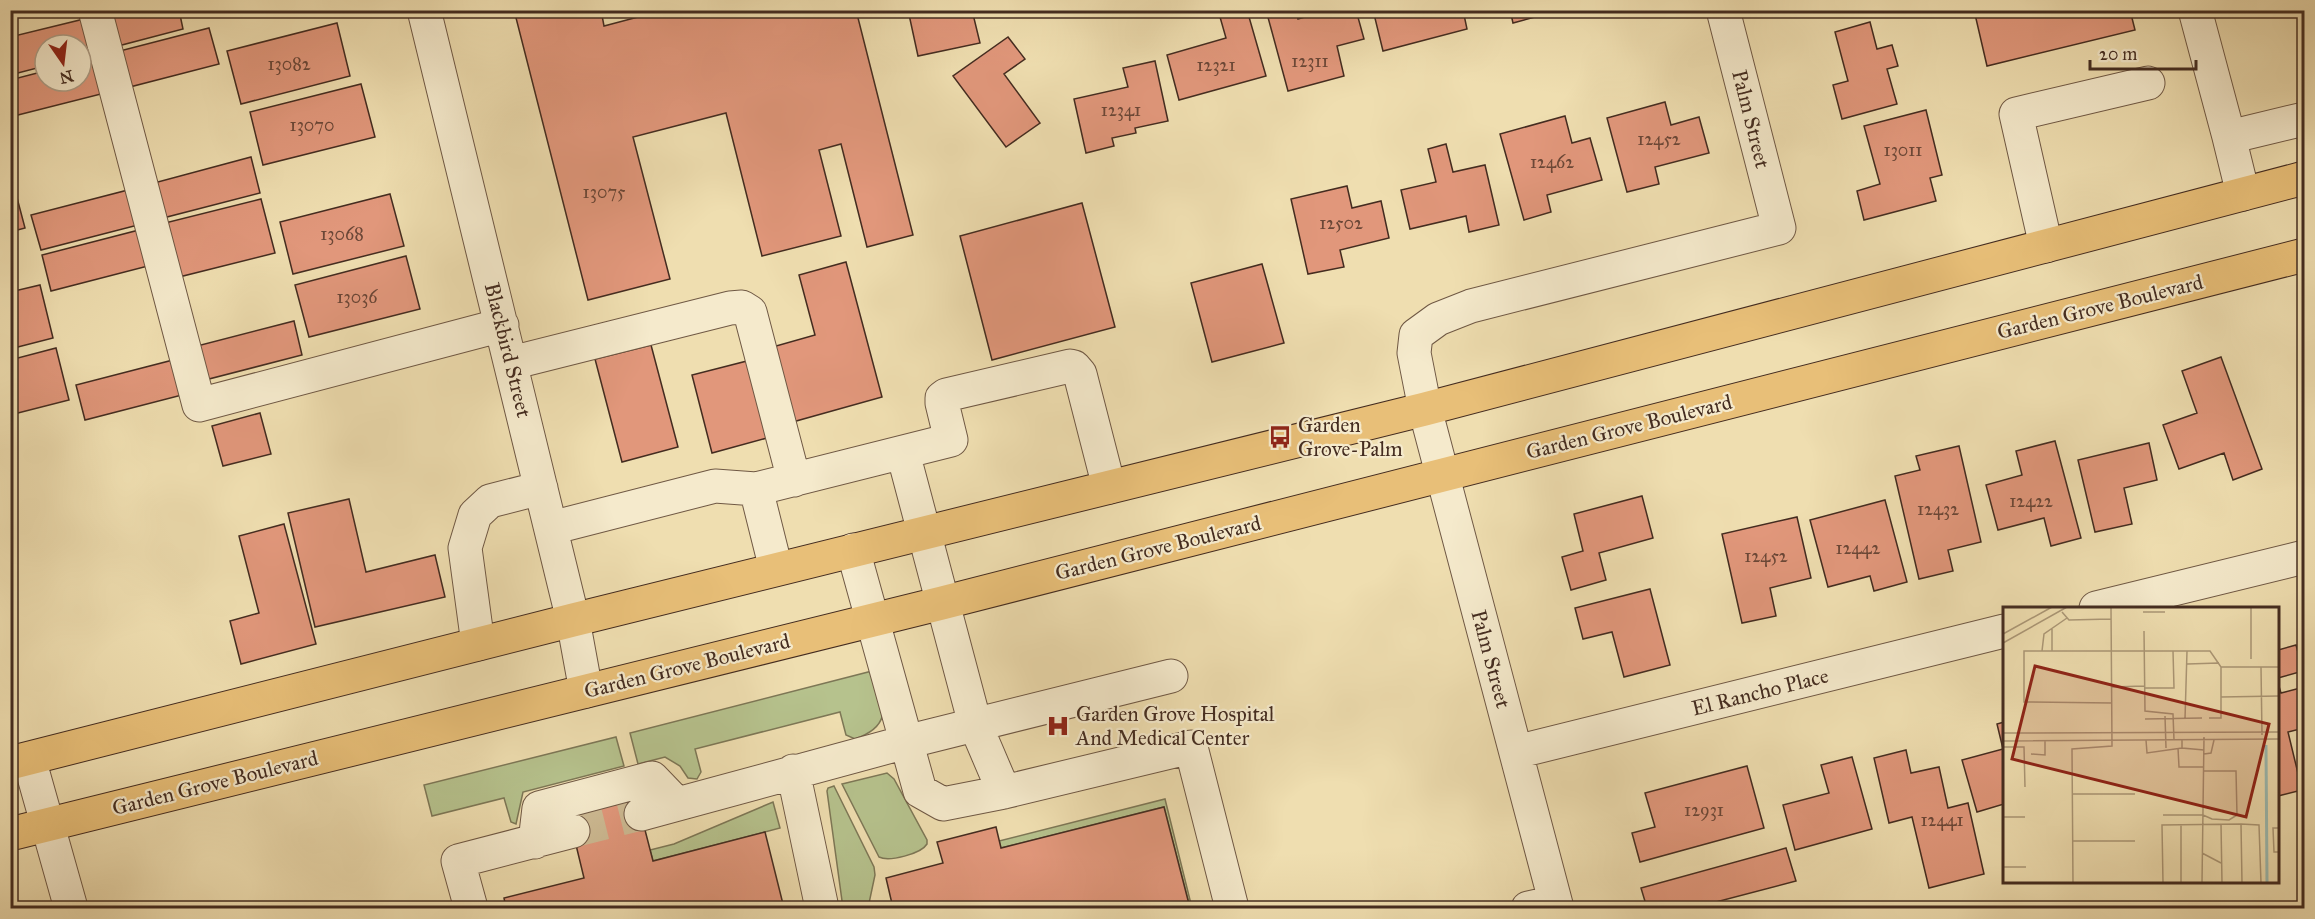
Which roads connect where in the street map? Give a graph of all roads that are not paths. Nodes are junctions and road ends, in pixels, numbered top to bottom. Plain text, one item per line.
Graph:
1 (96, 10) edge
2 (424, 10) edge
3 (1723, 10) edge
4 (2195, 10) edge
5 (2148, 83) dead end
6 (2304, 119) edge
7 (2229, 137) junction
8 (2304, 178) edge
9 (2244, 194) junction
10 (2046, 246) junction
11 (2304, 255) edge
12 (502, 325) junction
13 (511, 363) junction
14 (1425, 409) junction
15 (903, 453) junction
16 (1442, 475) junction
17 (794, 480) junction
18 (1109, 487) junction
19 (541, 488) junction
20 (756, 489) junction
21 (550, 528) junction
22 (923, 533) junction
23 (853, 550) junction
24 (2304, 557) edge
25 (776, 569) junction
26 (942, 603) junction
27 (2104, 607) edge
28 (573, 620) junction
29 (873, 620) junction
30 (2003, 631) edge
31 (478, 644) junction
32 (1171, 676) dead end
33 (586, 691) junction
34 (975, 724) junction
35 (906, 742) junction
36 (1516, 752) junction
37 (20, 761) edge
38 (793, 771) junction
39 (1004, 792) junction
40 (677, 804) junction
41 (641, 814) tunnel mouth
42 (48, 824) junction
43 (573, 831) tunnel mouth
44 (10, 834) edge
45 (535, 842) junction
46 (1546, 906) edge
47 (70, 909) edge
48 (471, 909) edge
49 (822, 909) edge
50 (1232, 909) edge

1 - 12 street
2 - 12 street, Blackbird Street
3 - 14 street, Palm Street
4 - 7 street
5 - 10 street
6 - 7 street
7 - 9 street
8 - 9 main road
9 - 10 main road
10 - 14 main road
11 - 16 main road, Garden Grove Boulevard
12 - 13 street, Blackbird Street
13 - 17 street
13 - 19 street, Blackbird Street
14 - 16 street, Palm Street
14 - 18 main road
15 - 17 street
15 - 18 street
15 - 22 street
16 - 26 main road, Garden Grove Boulevard
16 - 36 street, Palm Street
17 - 20 street
18 - 22 main road
19 - 21 street, Blackbird Street
19 - 31 street
20 - 21 street
20 - 25 street
21 - 28 street, Blackbird Street
22 - 23 main road
22 - 26 street
23 - 25 main road
23 - 29 street
24 - 27 street
25 - 28 main road
26 - 29 main road, Garden Grove Boulevard
26 - 34 street
28 - 31 main road
28 - 33 street, Blackbird Street
29 - 33 main road, Garden Grove Boulevard
29 - 35 street
30 - 36 street, El Rancho Place
31 - 37 main road
32 - 34 street
33 - 42 main road, Garden Grove Boulevard
34 - 35 street
34 - 39 street
35 - 38 street
35 - 39 street
36 - 46 street, Palm Street
37 - 42 street
38 - 40 street
38 - 49 street
39 - 50 street
40 - 41 street
40 - 45 street
42 - 44 main road, Garden Grove Boulevard
42 - 47 street
43 - 45 street
45 - 48 street

